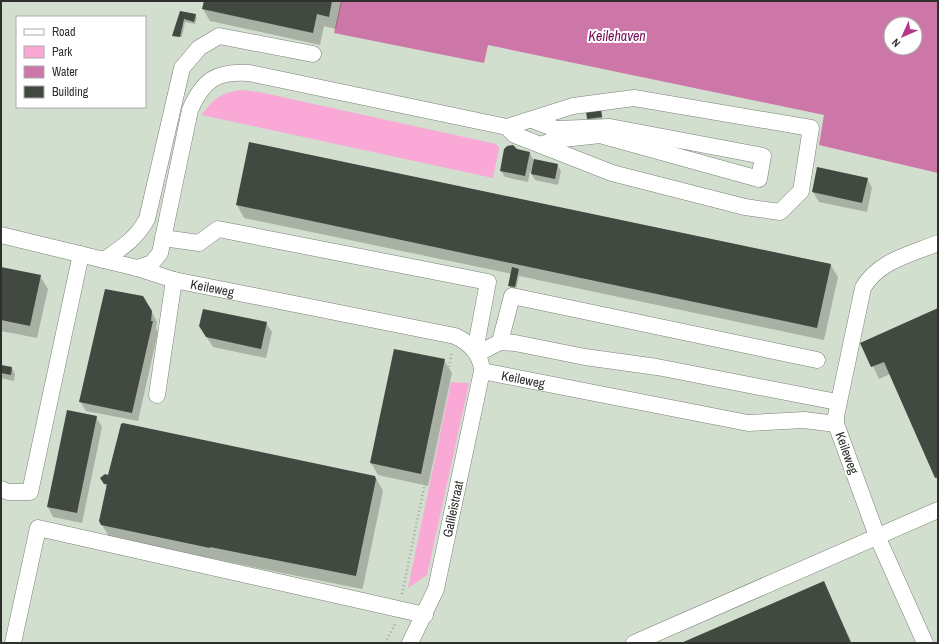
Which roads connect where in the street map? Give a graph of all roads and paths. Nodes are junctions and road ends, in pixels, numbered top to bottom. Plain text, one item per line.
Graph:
1 (313, 54) dead end
2 (532, 120) junction
3 (506, 127) junction
4 (541, 145) junction
5 (1, 235) edge
6 (163, 238) junction
7 (938, 243) edge
8 (81, 254) junction
9 (104, 260) junction
10 (137, 268) junction
11 (174, 280) junction
12 (455, 336) junction
13 (500, 342) junction
14 (476, 352) junction
15 (817, 360) dead end
16 (482, 371) junction
17 (157, 395) dead end
18 (837, 402) junction
19 (836, 424) junction
20 (1, 488) edge
21 (938, 510) edge
22 (877, 536) junction
23 (401, 600) dead end
24 (425, 615) junction
25 (396, 622) dead end
26 (13, 643) edge
27 (385, 643) edge
28 (410, 643) edge
29 (634, 643) edge
30 (925, 643) edge

1 - 9 street
2 - 3 street
2 - 4 street
2 - 4 street
3 - 4 street
3 - 6 street
5 - 8 street, Keileweg
6 - 10 street
6 - 14 street
7 - 18 street
8 - 9 street, Keileweg
8 - 20 street
9 - 10 street, Keileweg
10 - 11 street, Keileweg
11 - 12 street, Keileweg
11 - 17 street
12 - 14 street, Keileweg
12 - 23 path
13 - 14 street
13 - 15 street
13 - 18 street
14 - 16 street
16 - 19 street, Keileweg
16 - 24 street, Galileïstraat
18 - 19 street
19 - 22 street, Keileweg
21 - 22 street
22 - 29 street
22 - 30 street, Keileweg
24 - 26 street
24 - 28 street, Galileïstraat
25 - 27 path

